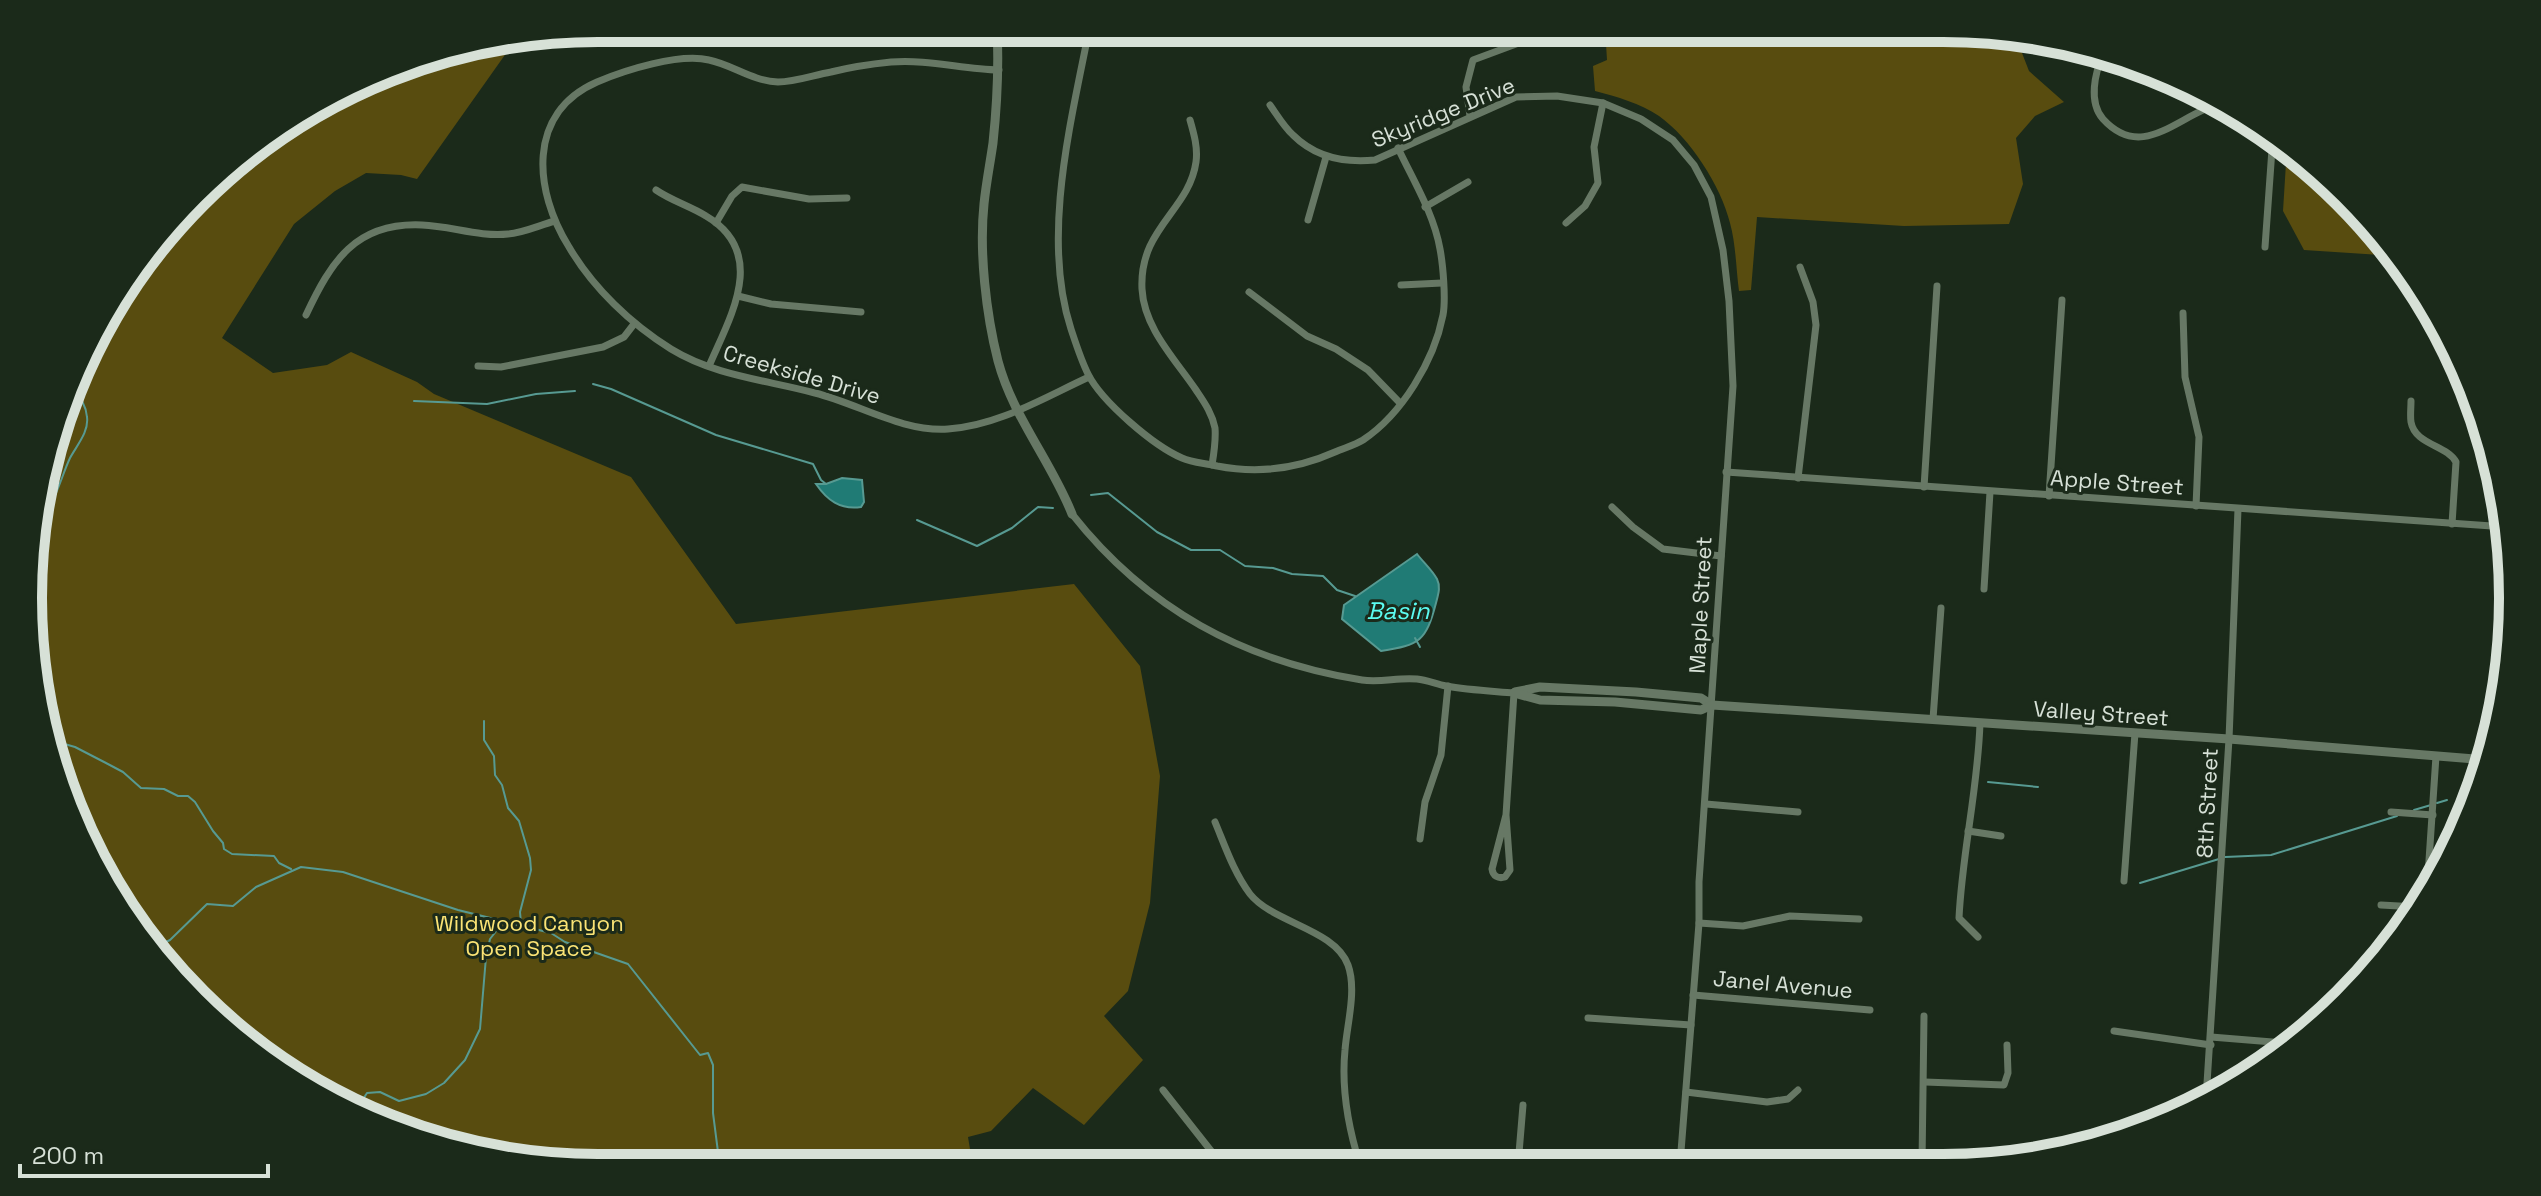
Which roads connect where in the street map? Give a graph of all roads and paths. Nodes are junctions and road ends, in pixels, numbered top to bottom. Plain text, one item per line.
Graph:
1 (998, 42) edge
2 (1087, 42) edge
3 (1522, 42) edge
4 (2100, 65) edge
5 (999, 70) junction
6 (1603, 103) junction
7 (1270, 105) dead end
8 (2209, 110) edge
9 (1470, 116) junction
10 (1190, 120) dead end
11 (1398, 148) junction
12 (2272, 150) edge
13 (1326, 157) junction
14 (1468, 182) dead end
15 (656, 190) dead end
16 (847, 198) dead end
17 (1425, 207) junction
18 (1308, 220) dead end
19 (555, 221) junction
20 (716, 223) junction
21 (1566, 223) dead end
22 (2265, 247) dead end
23 (1800, 267) dead end
24 (1442, 283) junction
25 (1401, 285) dead end
26 (1937, 286) dead end
27 (1249, 292) dead end
28 (738, 296) junction
29 (2062, 300) dead end
30 (861, 312) dead end
31 (2183, 313) dead end
32 (306, 315) dead end
33 (634, 324) junction
34 (478, 366) dead end
35 (709, 366) junction
36 (1089, 377) junction
37 (2411, 401) dead end
38 (1400, 403) junction
39 (1017, 410) junction
40 (1212, 465) junction
41 (1726, 472) junction
42 (1798, 478) junction
43 (1924, 487) junction
44 (1990, 492) junction
45 (2049, 496) junction
46 (2196, 506) junction
47 (1612, 507) dead end
48 (2238, 509) junction
49 (1072, 514) joint
50 (2452, 524) junction
51 (2494, 526) edge
52 (1721, 556) junction
53 (1984, 589) dead end
54 (1941, 608) dead end
55 (1448, 686) junction
56 (1514, 693) junction
57 (1712, 705) junction
58 (1933, 719) junction
59 (1980, 723) junction
60 (2135, 733) junction
61 (2229, 739) junction
62 (2436, 756) junction
63 (2475, 759) edge
64 (1706, 804) junction
65 (1798, 812) dead end
66 (2391, 812) dead end
67 (1506, 815) junction
68 (2433, 815) junction
69 (1215, 822) dead end
70 (1968, 831) junction
71 (2001, 836) dead end
72 (1420, 839) dead end
73 (2429, 869) edge
74 (2124, 881) dead end
75 (2381, 905) dead end
76 (2405, 906) edge
77 (1859, 919) dead end
78 (1699, 923) junction
79 (1978, 937) dead end
80 (1693, 995) junction
81 (1870, 1010) dead end
82 (1924, 1016) dead end
83 (1588, 1018) dead end
84 (1691, 1025) junction
85 (2114, 1031) dead end
86 (2211, 1041) junction
87 (2275, 1043) edge
88 (2007, 1045) dead end
89 (1925, 1082) junction
90 (2207, 1087) edge
91 (1163, 1090) dead end
92 (1798, 1090) dead end
93 (1686, 1092) junction
94 (1523, 1105) dead end
95 (1214, 1154) edge
96 (1357, 1154) edge
97 (1519, 1154) edge
98 (1681, 1154) edge
99 (1922, 1154) edge

1 - 5 street
2 - 36 street
3 - 9 street
4 - 8 street
5 - 19 street, Creekside Drive
5 - 39 street
6 - 9 street, Skyridge Drive
6 - 21 street
6 - 41 street, Maple Street
7 - 13 street, Skyridge Drive
9 - 11 street, Skyridge Drive
10 - 40 street
11 - 13 street, Skyridge Drive
11 - 17 street
12 - 22 street
13 - 18 street
14 - 17 street
15 - 20 street
16 - 20 street
17 - 24 street
19 - 32 street
19 - 33 street, Creekside Drive
20 - 28 street
23 - 42 street
24 - 25 street
24 - 38 street
26 - 43 street
27 - 38 street
28 - 30 street
28 - 35 street
29 - 45 street
31 - 46 street
33 - 34 street
33 - 35 street, Creekside Drive
35 - 39 street, Creekside Drive
36 - 39 street, Creekside Drive
36 - 40 street
37 - 50 street
38 - 40 street
39 - 49 street
41 - 42 street, Apple Street
41 - 52 street, Maple Street
42 - 43 street, Apple Street
43 - 44 street, Apple Street
44 - 45 street, Apple Street
44 - 53 street
45 - 46 street, Apple Street
46 - 48 street, Apple Street
47 - 52 street
48 - 50 street, Apple Street
48 - 61 street, 8th Street
49 - 55 street
50 - 51 street, Apple Street
52 - 57 street, Maple Street
54 - 58 street
55 - 56 street
55 - 72 street
56 - 57 street, Valley Street
56 - 67 street
57 - 58 street, Valley Street
57 - 64 street, Maple Street
58 - 59 street, Valley Street
59 - 60 street, Valley Street
59 - 70 street
60 - 61 street, Valley Street
60 - 74 street
61 - 62 street, Valley Street
61 - 86 street, 8th Street
62 - 63 street, Valley Street
62 - 68 street
64 - 65 street
64 - 78 street, Maple Street
66 - 68 street
67 - 67 street
68 - 73 street
69 - 96 street
70 - 71 street
70 - 79 street
75 - 76 street
77 - 78 street
78 - 80 street, Maple Street
80 - 81 street, Janel Avenue
80 - 84 street, Maple Street
82 - 89 street
83 - 84 street
84 - 93 street, Maple Street
85 - 86 street
86 - 87 street
86 - 90 street, 8th Street
88 - 89 street
89 - 99 street
91 - 95 street
92 - 93 street
93 - 98 street, Maple Street
94 - 97 street

